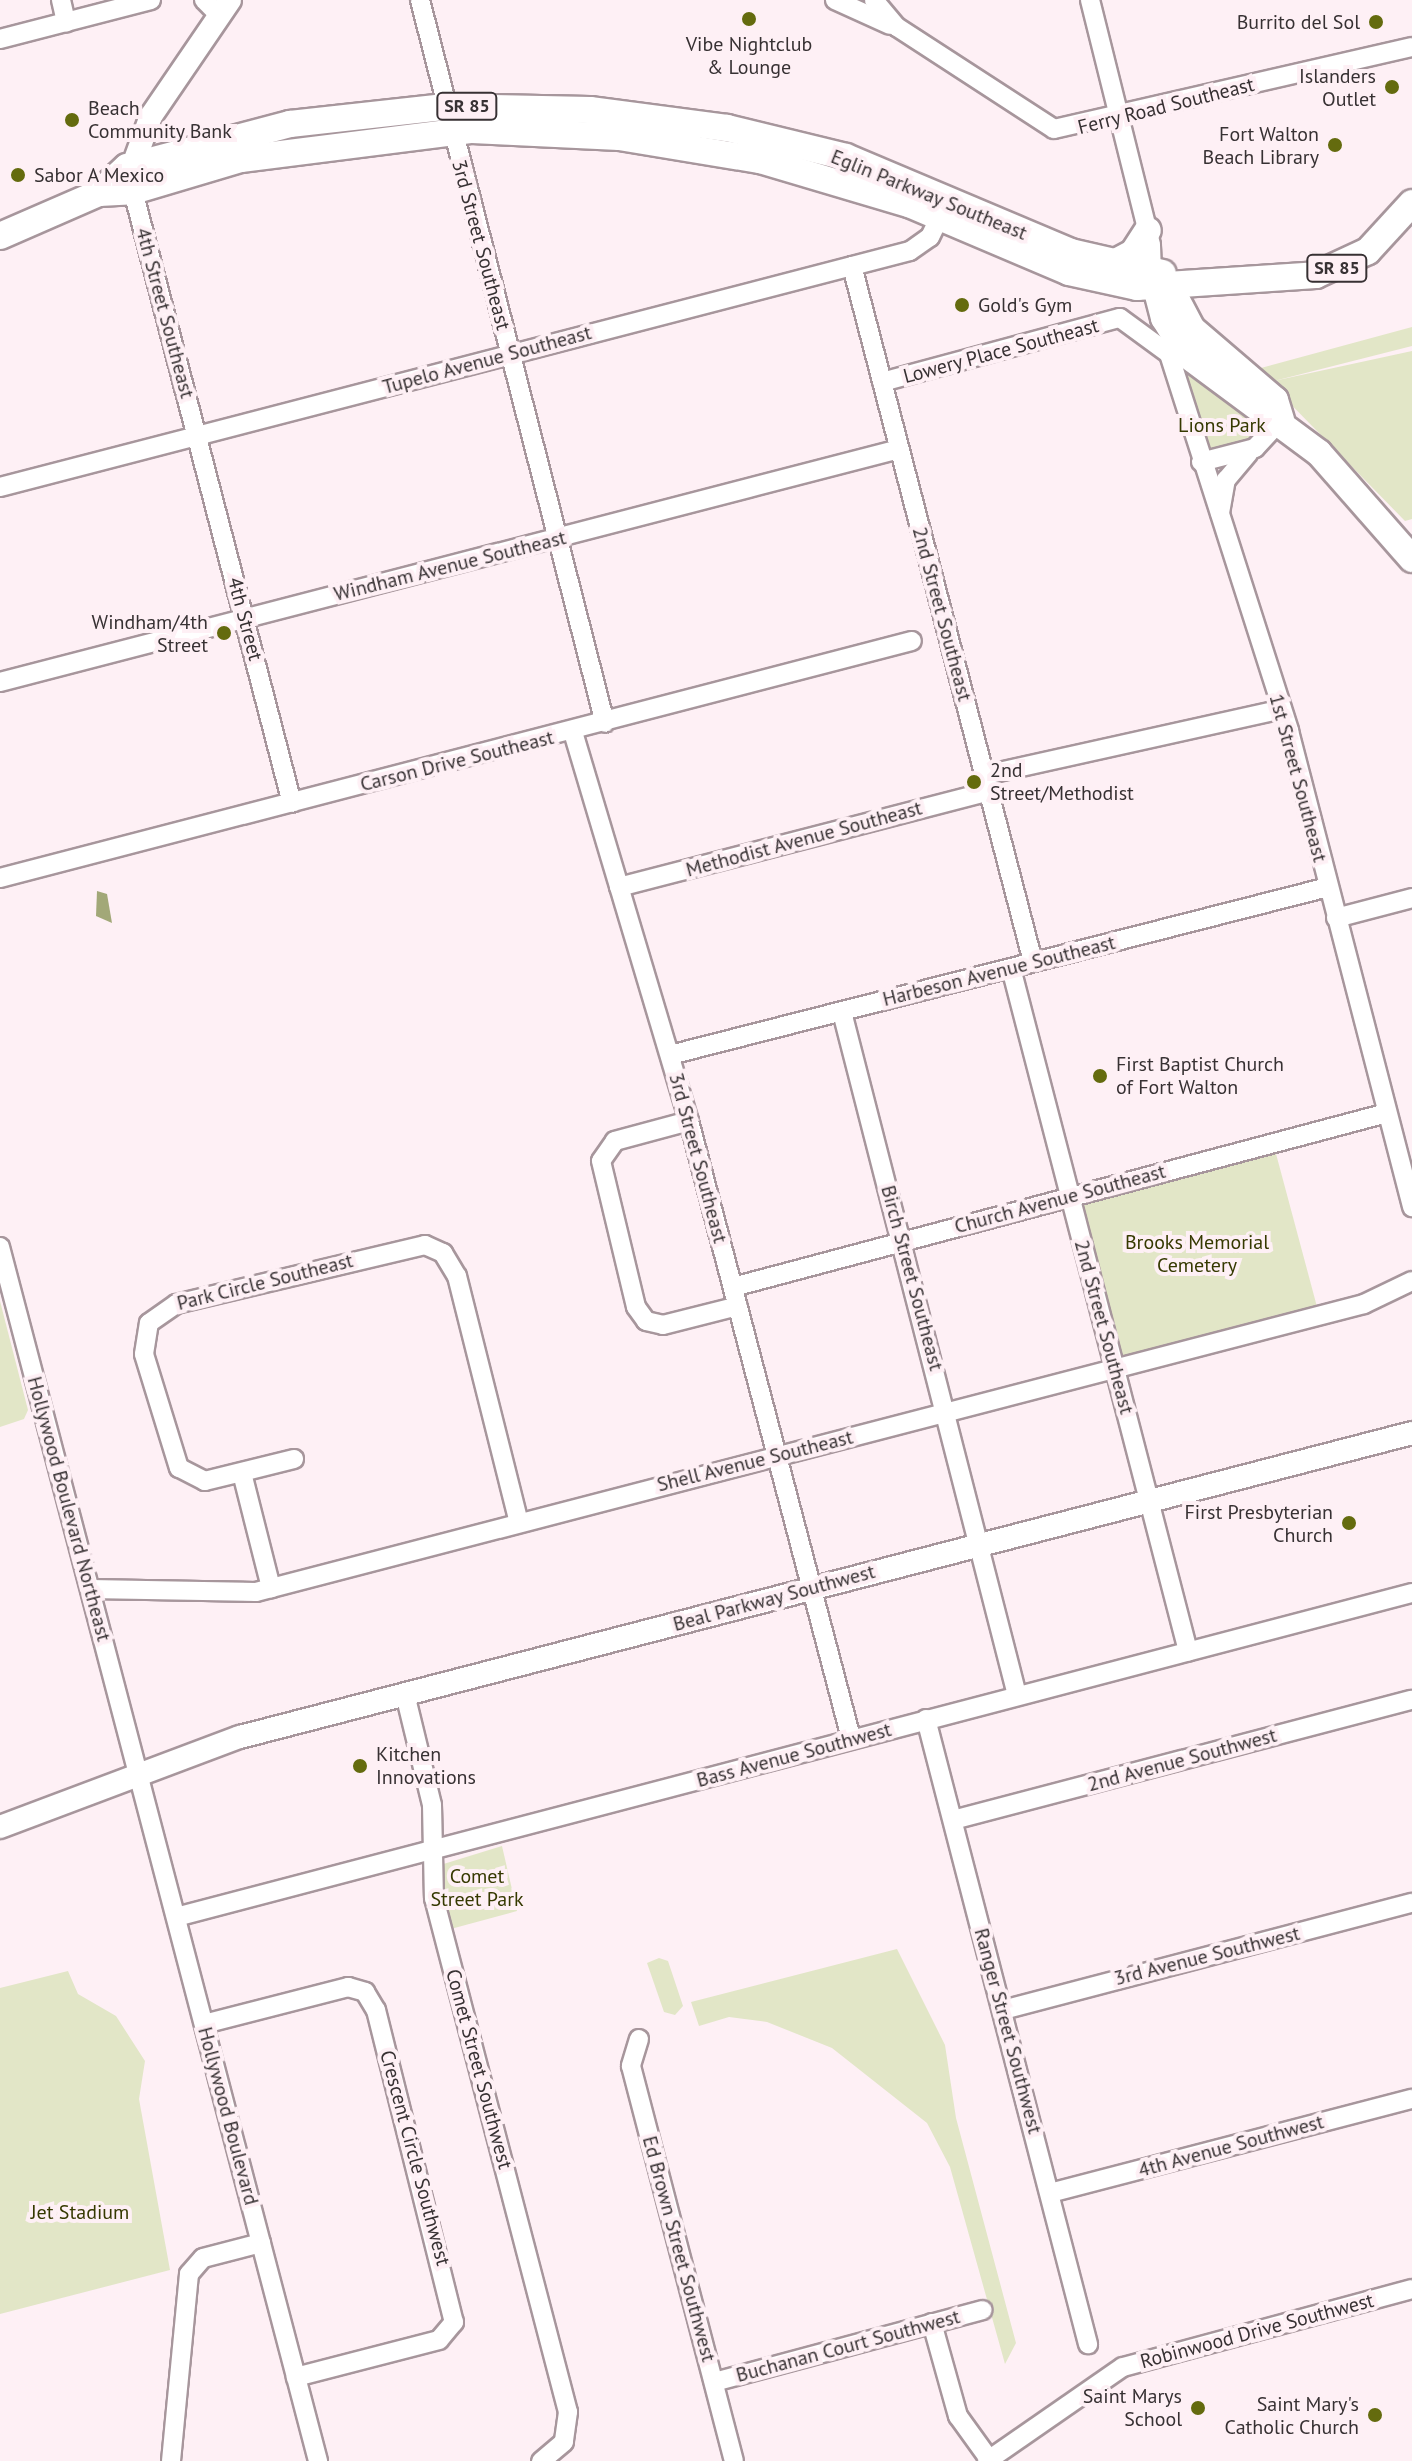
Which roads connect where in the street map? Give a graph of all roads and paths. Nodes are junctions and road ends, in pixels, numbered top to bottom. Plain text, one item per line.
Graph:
1 (61, 0) edge
2 (151, 0) edge
3 (420, 0) edge
4 (835, 0) edge
5 (874, 0) edge
6 (1090, 0) edge
7 (218, 5) edge
8 (66, 22) junction
9 (897, 27) junction
10 (0, 39) edge
11 (1412, 47) edge
12 (1120, 117) junction
13 (448, 120) junction
14 (130, 179) junction
15 (1412, 203) edge
16 (944, 208) junction
17 (0, 236) edge
18 (1149, 237) junction
19 (1112, 264) junction
20 (852, 266) junction
21 (1161, 280) junction
22 (1217, 283) junction
23 (1192, 329) junction
24 (511, 354) junction
25 (1169, 354) joint
26 (882, 382) junction
27 (1281, 420) junction
28 (198, 435) junction
29 (1255, 448) junction
30 (899, 449) junction
31 (1201, 462) junction
32 (0, 487) edge
33 (1220, 520) junction
34 (558, 538) junction
35 (1412, 559) edge
36 (245, 619) junction
37 (912, 641) dead end
38 (0, 682) edge
39 (1282, 709) junction
40 (605, 723) junction
41 (573, 732) junction
42 (987, 783) junction
43 (292, 803) junction
44 (0, 878) edge
45 (619, 887) junction
46 (1328, 887) junction
47 (1412, 898) edge
48 (1336, 918) junction
49 (1033, 962) junction
50 (1011, 968) junction
51 (842, 1012) junction
52 (670, 1055) junction
53 (1387, 1113) junction
54 (689, 1121) junction
55 (1070, 1196) junction
56 (1412, 1207) edge
57 (902, 1241) junction
58 (0, 1247) edge
59 (1412, 1281) edge
60 (733, 1287) junction
61 (738, 1306) junction
62 (1115, 1369) junction
63 (947, 1413) junction
64 (1412, 1433) edge
65 (777, 1455) junction
66 (294, 1459) dead end
67 (242, 1473) junction
68 (1149, 1501) junction
69 (519, 1522) junction
70 (980, 1545) junction
71 (271, 1588) junction
72 (812, 1588) junction
73 (90, 1589) junction
74 (1412, 1593) edge
75 (1188, 1651) junction
76 (405, 1694) junction
77 (1017, 1695) junction
78 (1412, 1700) edge
79 (926, 1719) junction
80 (851, 1738) junction
81 (137, 1771) junction
82 (953, 1820) junction
83 (0, 1827) edge
84 (434, 1850) junction
85 (1412, 1903) edge
86 (176, 1917) junction
87 (1003, 2010) junction
88 (204, 2024) junction
89 (639, 2039) dead end
90 (1412, 2099) edge
91 (1050, 2193) junction
92 (261, 2243) junction
93 (1412, 2289) edge
94 (982, 2310) dead end
95 (932, 2323) junction
96 (1088, 2344) dead end
97 (296, 2377) junction
98 (714, 2382) junction
99 (988, 2460) edge
100 (171, 2461) edge
101 (318, 2461) edge
102 (541, 2461) edge
103 (734, 2461) edge

1 - 8 street
2 - 8 street
3 - 13 street, 3rd Street Southeast
4 - 9 street, Ferry Road Southeast
5 - 9 street, Ferry Road Southeast
6 - 12 street
7 - 14 main road
8 - 10 street
9 - 12 street, Ferry Road Southeast
11 - 12 street, Ferry Road Southeast
12 - 18 street
13 - 14 highway, Eglin Parkway Southeast / SR 85
13 - 16 highway, Eglin Parkway Southeast / SR 85
13 - 24 street, 3rd Street Southeast
14 - 17 highway, Eglin Parkway Southeast / SR 85
14 - 28 street, 4th Street Southeast
15 - 22 highway, SR 85
16 - 19 highway, Eglin Parkway Southeast / SR 85
16 - 20 street, Tupelo Avenue Southeast
16 - 21 highway, Eglin Parkway Southeast / SR 85
18 - 19 highway
18 - 21 street
19 - 21 highway, Eglin Parkway Southeast / SR 85
20 - 24 street, Tupelo Avenue Southeast
20 - 26 street, 2nd Street Southeast
21 - 22 highway, Eglin Parkway Southeast / SR 85
21 - 23 highway
21 - 27 highway
22 - 23 highway
23 - 27 highway
24 - 28 street, Tupelo Avenue Southeast
24 - 34 street, 3rd Street Southeast
25 - 26 street, Lowery Place Southeast
25 - 31 street, 1st Street Southeast
26 - 30 street, 2nd Street Southeast
27 - 29 street
27 - 35 highway
28 - 32 street, Tupelo Avenue Southeast
28 - 36 street, 4th Street
29 - 31 street
29 - 33 street
30 - 34 street, Windham Avenue Southeast
30 - 42 street, 2nd Street Southeast
31 - 33 street, 1st Street Southeast
33 - 39 street, 1st Street Southeast
34 - 36 street, Windham Avenue Southeast
34 - 40 street, 3rd Street Southeast
36 - 38 street, Windham Avenue Southeast
36 - 43 street, 4th Street
37 - 40 street, Carson Drive Southeast
39 - 42 street, Methodist Avenue Southeast
39 - 46 street, 1st Street Southeast
40 - 41 street, Carson Drive Southeast
41 - 43 street, Carson Drive Southeast
41 - 45 street, 3rd Street Southeast
42 - 45 street, Methodist Avenue Southeast
42 - 49 street, 2nd Street Southeast
43 - 44 street, Carson Drive Southeast
45 - 52 street, 3rd Street Southeast
46 - 48 street, 1st Street Southeast
46 - 49 street, Harbeson Avenue Southeast
47 - 48 street
48 - 53 street, 1st Street Southeast
49 - 50 street, Harbeson Avenue Southeast
50 - 51 street, Harbeson Avenue Southeast
50 - 55 street, 2nd Street Southeast
51 - 52 street, Harbeson Avenue Southeast
51 - 57 street, Birch Street Southeast
52 - 54 street, 3rd Street Southeast
53 - 55 street, Church Avenue Southeast
53 - 56 street, 1st Street Southeast
54 - 60 street, 3rd Street Southeast
54 - 61 street
55 - 57 street, Church Avenue Southeast
55 - 62 street, 2nd Street Southeast
57 - 60 street, Church Avenue Southeast
57 - 63 street, Birch Street Southeast
58 - 73 street, Hollywood Boulevard Northeast
59 - 62 street, Shell Avenue Southeast
60 - 61 street, 3rd Street Southeast
61 - 65 street, 3rd Street Southeast
62 - 63 street, Shell Avenue Southeast
62 - 68 street, 2nd Street Southeast
63 - 65 street, Shell Avenue Southeast
63 - 70 street, Birch Street Southeast
64 - 68 main road, Beal Parkway Southwest
65 - 69 street, Shell Avenue Southeast
65 - 72 street, 3rd Street Southeast
66 - 67 street, Park Circle Southeast
67 - 69 street, Park Circle Southeast
67 - 71 street
68 - 70 main road, Beal Parkway Southwest
68 - 75 street, 2nd Street Southeast
69 - 71 street, Shell Avenue Southeast
70 - 72 main road, Beal Parkway Southwest
70 - 77 street, Birch Street Southeast
71 - 73 street, Shell Avenue Southeast
72 - 76 main road, Beal Parkway Southwest
72 - 80 street, 3rd Street Southeast
73 - 81 street, Hollywood Boulevard Northeast
74 - 75 street, Bass Avenue Southwest
75 - 77 street, Bass Avenue Southwest
76 - 81 main road, Beal Parkway Southwest
76 - 84 street, Comet Street Southwest
77 - 79 street, Bass Avenue Southwest
78 - 82 street, 2nd Avenue Southwest
79 - 80 street, Bass Avenue Southwest
79 - 82 street, Ranger Street Southwest
80 - 84 street, Bass Avenue Southwest
81 - 83 main road, Beal Parkway Southwest
81 - 86 street, Hollywood Boulevard
82 - 87 street, Ranger Street Southwest
84 - 86 street, Bass Avenue Southwest
84 - 102 street, Comet Street Southwest
85 - 87 street, 3rd Avenue Southwest
86 - 88 street, Hollywood Boulevard
87 - 91 street, Ranger Street Southwest
88 - 92 street, Hollywood Boulevard
88 - 97 street, Crescent Circle Southwest
89 - 98 street, Ed Brown Street Southwest
90 - 91 street, 4th Avenue Southwest
91 - 96 street, Ranger Street Southwest
92 - 97 street, Hollywood Boulevard
92 - 100 street
93 - 99 street, Robinwood Drive Southwest
94 - 95 street, Buchanan Court Southwest
95 - 98 street, Buchanan Court Southwest
95 - 99 street
97 - 101 street, Hollywood Boulevard
98 - 103 street, Ed Brown Street Southwest

